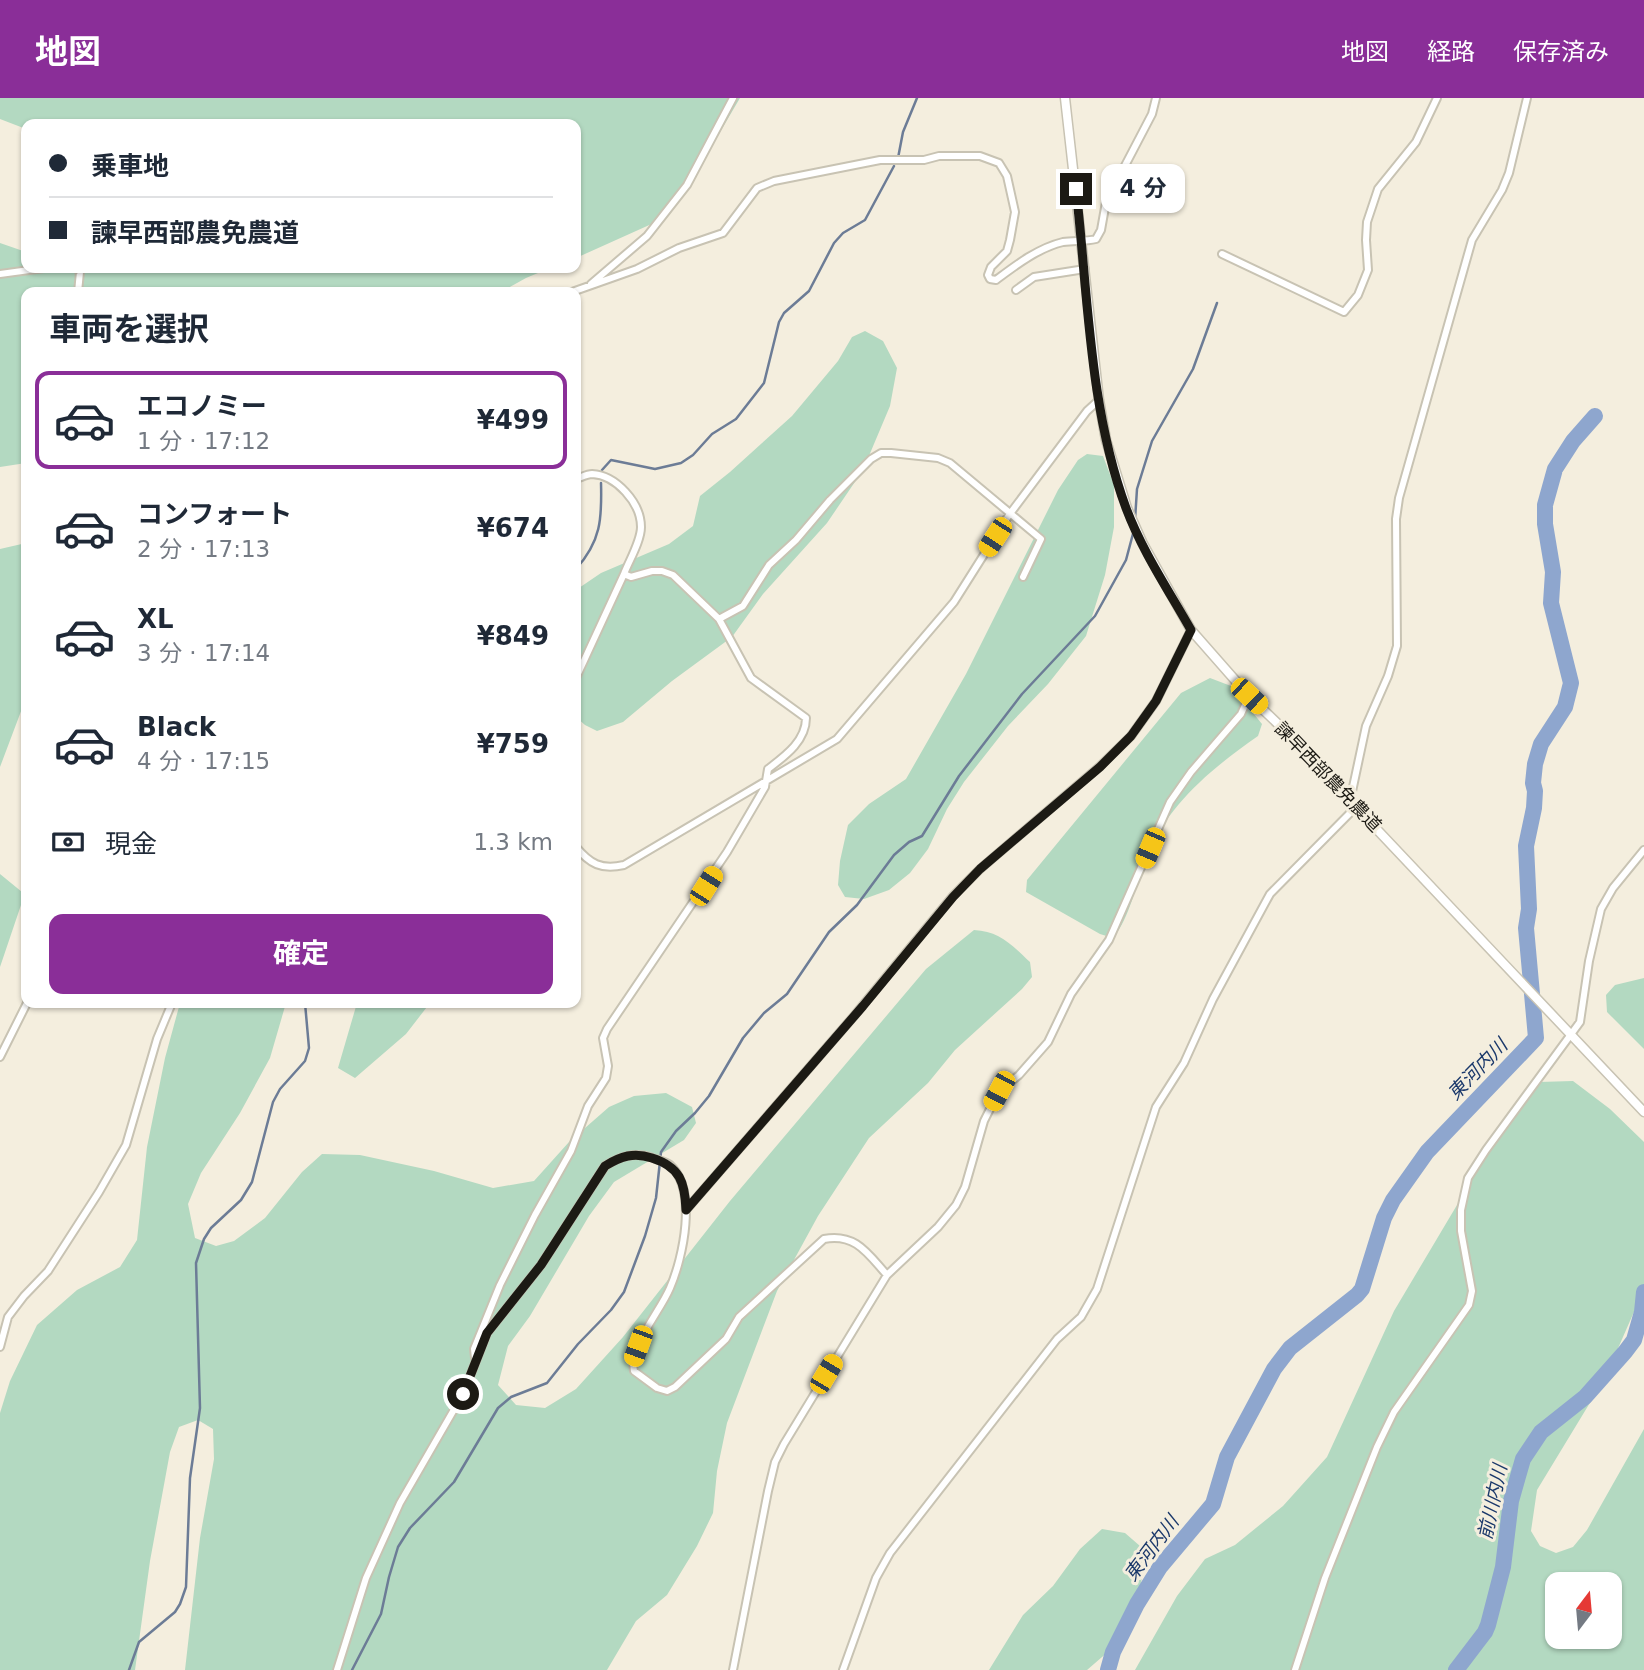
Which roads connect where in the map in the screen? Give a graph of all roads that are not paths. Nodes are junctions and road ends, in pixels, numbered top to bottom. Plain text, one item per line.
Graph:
1 (733, 98) edge
2 (1065, 98) edge
3 (1156, 98) edge
4 (1437, 98) edge
5 (1527, 98) edge
6 (1082, 243) junction
7 (1222, 254) dead end
8 (1085, 269) junction
9 (21, 271) edge
10 (0, 274) edge
11 (587, 288) junction
12 (581, 290) edge
13 (1016, 290) dead end
14 (1099, 400) junction
15 (581, 477) edge
16 (1012, 512) junction
17 (624, 574) junction
18 (1023, 577) dead end
19 (719, 619) junction
20 (1191, 630) junction
21 (581, 667) edge
22 (1249, 696) junction
23 (765, 781) junction
24 (1350, 801) junction
25 (1644, 850) edge
26 (581, 852) edge
27 (24, 1008) edge
28 (170, 1008) edge
29 (1571, 1035) junction
30 (0, 1057) edge
31 (1644, 1112) edge
32 (686, 1210) junction
33 (887, 1275) junction
34 (0, 1347) edge
35 (475, 1360) junction
36 (337, 1670) edge
37 (733, 1670) edge
38 (843, 1670) edge
39 (1295, 1670) edge

1 - 11 street
2 - 6 street, 諫早西部農免農道
3 - 6 street
4 - 7 street
5 - 24 street
6 - 8 street, 諫早西部農免農道
6 - 11 street
8 - 13 street
8 - 14 street, 諫早西部農免農道
9 - 10 street
11 - 12 street
14 - 16 street
14 - 20 street, 諫早西部農免農道
15 - 17 street
16 - 18 street
16 - 19 street
16 - 23 street
17 - 19 street
17 - 21 street
19 - 23 street
20 - 22 street, 諫早西部農免農道
20 - 32 street
22 - 24 street, 諫早西部農免農道
22 - 33 street
23 - 26 street
23 - 35 street
24 - 29 street, 諫早西部農免農道
24 - 38 street
25 - 29 street
27 - 30 street
28 - 34 street
29 - 31 street, 諫早西部農免農道
29 - 39 street
32 - 33 street
32 - 35 street
33 - 37 street
35 - 36 street

